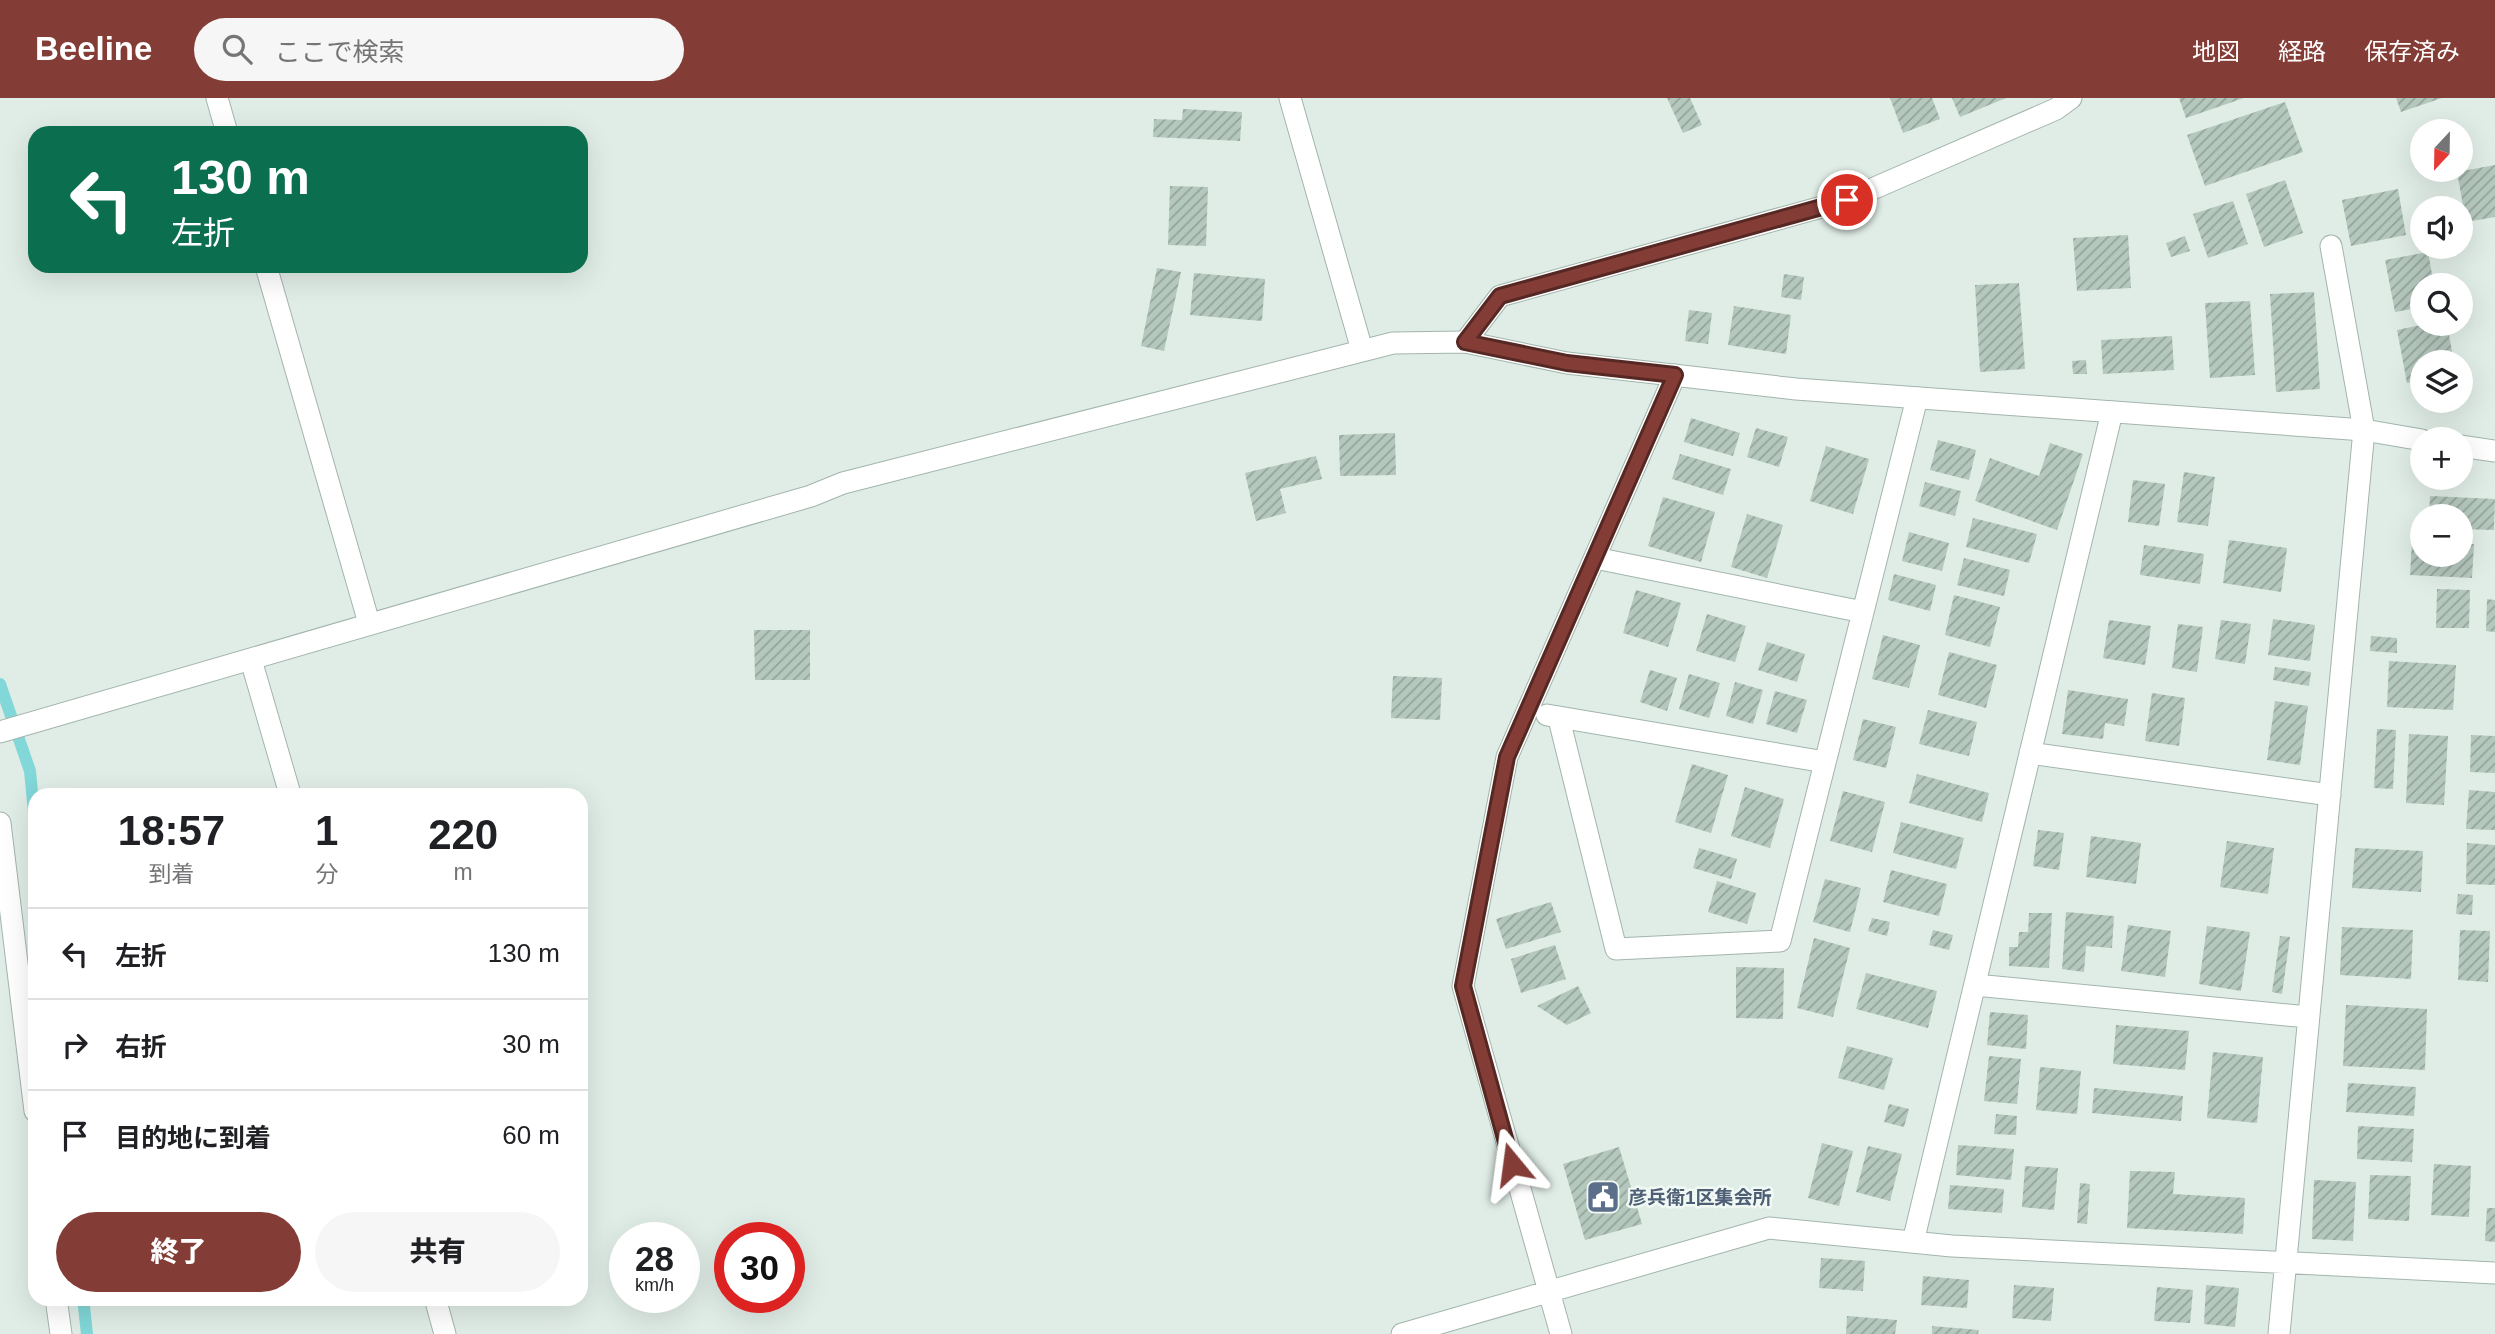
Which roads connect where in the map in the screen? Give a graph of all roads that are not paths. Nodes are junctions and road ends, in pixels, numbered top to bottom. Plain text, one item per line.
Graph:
1 (217, 98) edge
2 (1290, 98) edge
3 (2071, 98) edge
4 (225, 126) edge
5 (2331, 246) dead end
6 (267, 273) edge
7 (1465, 342) junction
8 (1362, 350) junction
9 (1675, 375) junction
10 (1917, 398) junction
11 (2112, 412) junction
12 (2364, 430) junction
13 (2410, 438) edge
14 (2473, 448) edge
15 (2495, 451) edge
16 (1595, 558) junction
17 (1863, 612) junction
18 (369, 623) junction
19 (251, 660) junction
20 (1528, 709) junction
21 (1559, 719) junction
22 (0, 732) edge
23 (2030, 753) junction
24 (1825, 762) junction
25 (288, 788) edge
26 (2330, 795) junction
27 (0, 823) edge
28 (1975, 985) junction
29 (2308, 1017) junction
30 (28, 1053) edge
31 (1913, 1242) junction
32 (2285, 1263) junction
33 (2495, 1273) edge
34 (1548, 1291) junction
35 (58, 1306) edge
36 (437, 1306) edge
37 (61, 1334) edge
38 (445, 1334) edge
39 (1402, 1334) edge
40 (1561, 1334) edge
41 (2278, 1334) edge

1 - 4 street
2 - 8 street
3 - 7 street
5 - 12 street
6 - 18 street
7 - 8 street
7 - 9 street
8 - 18 street
9 - 10 street
9 - 16 street
10 - 11 street
10 - 17 street
11 - 12 street
11 - 23 street
12 - 13 street
12 - 26 street
14 - 15 street
16 - 17 street
16 - 20 street
17 - 24 street
18 - 19 street
19 - 22 street
19 - 25 street
20 - 21 street
20 - 34 street
21 - 24 street
21 - 24 street
23 - 26 street
23 - 28 street
26 - 29 street
27 - 30 street
28 - 29 street
28 - 31 street
29 - 32 street
31 - 32 street
31 - 34 street
32 - 33 street
32 - 41 street
34 - 39 street
34 - 40 street
35 - 37 street
36 - 38 street

